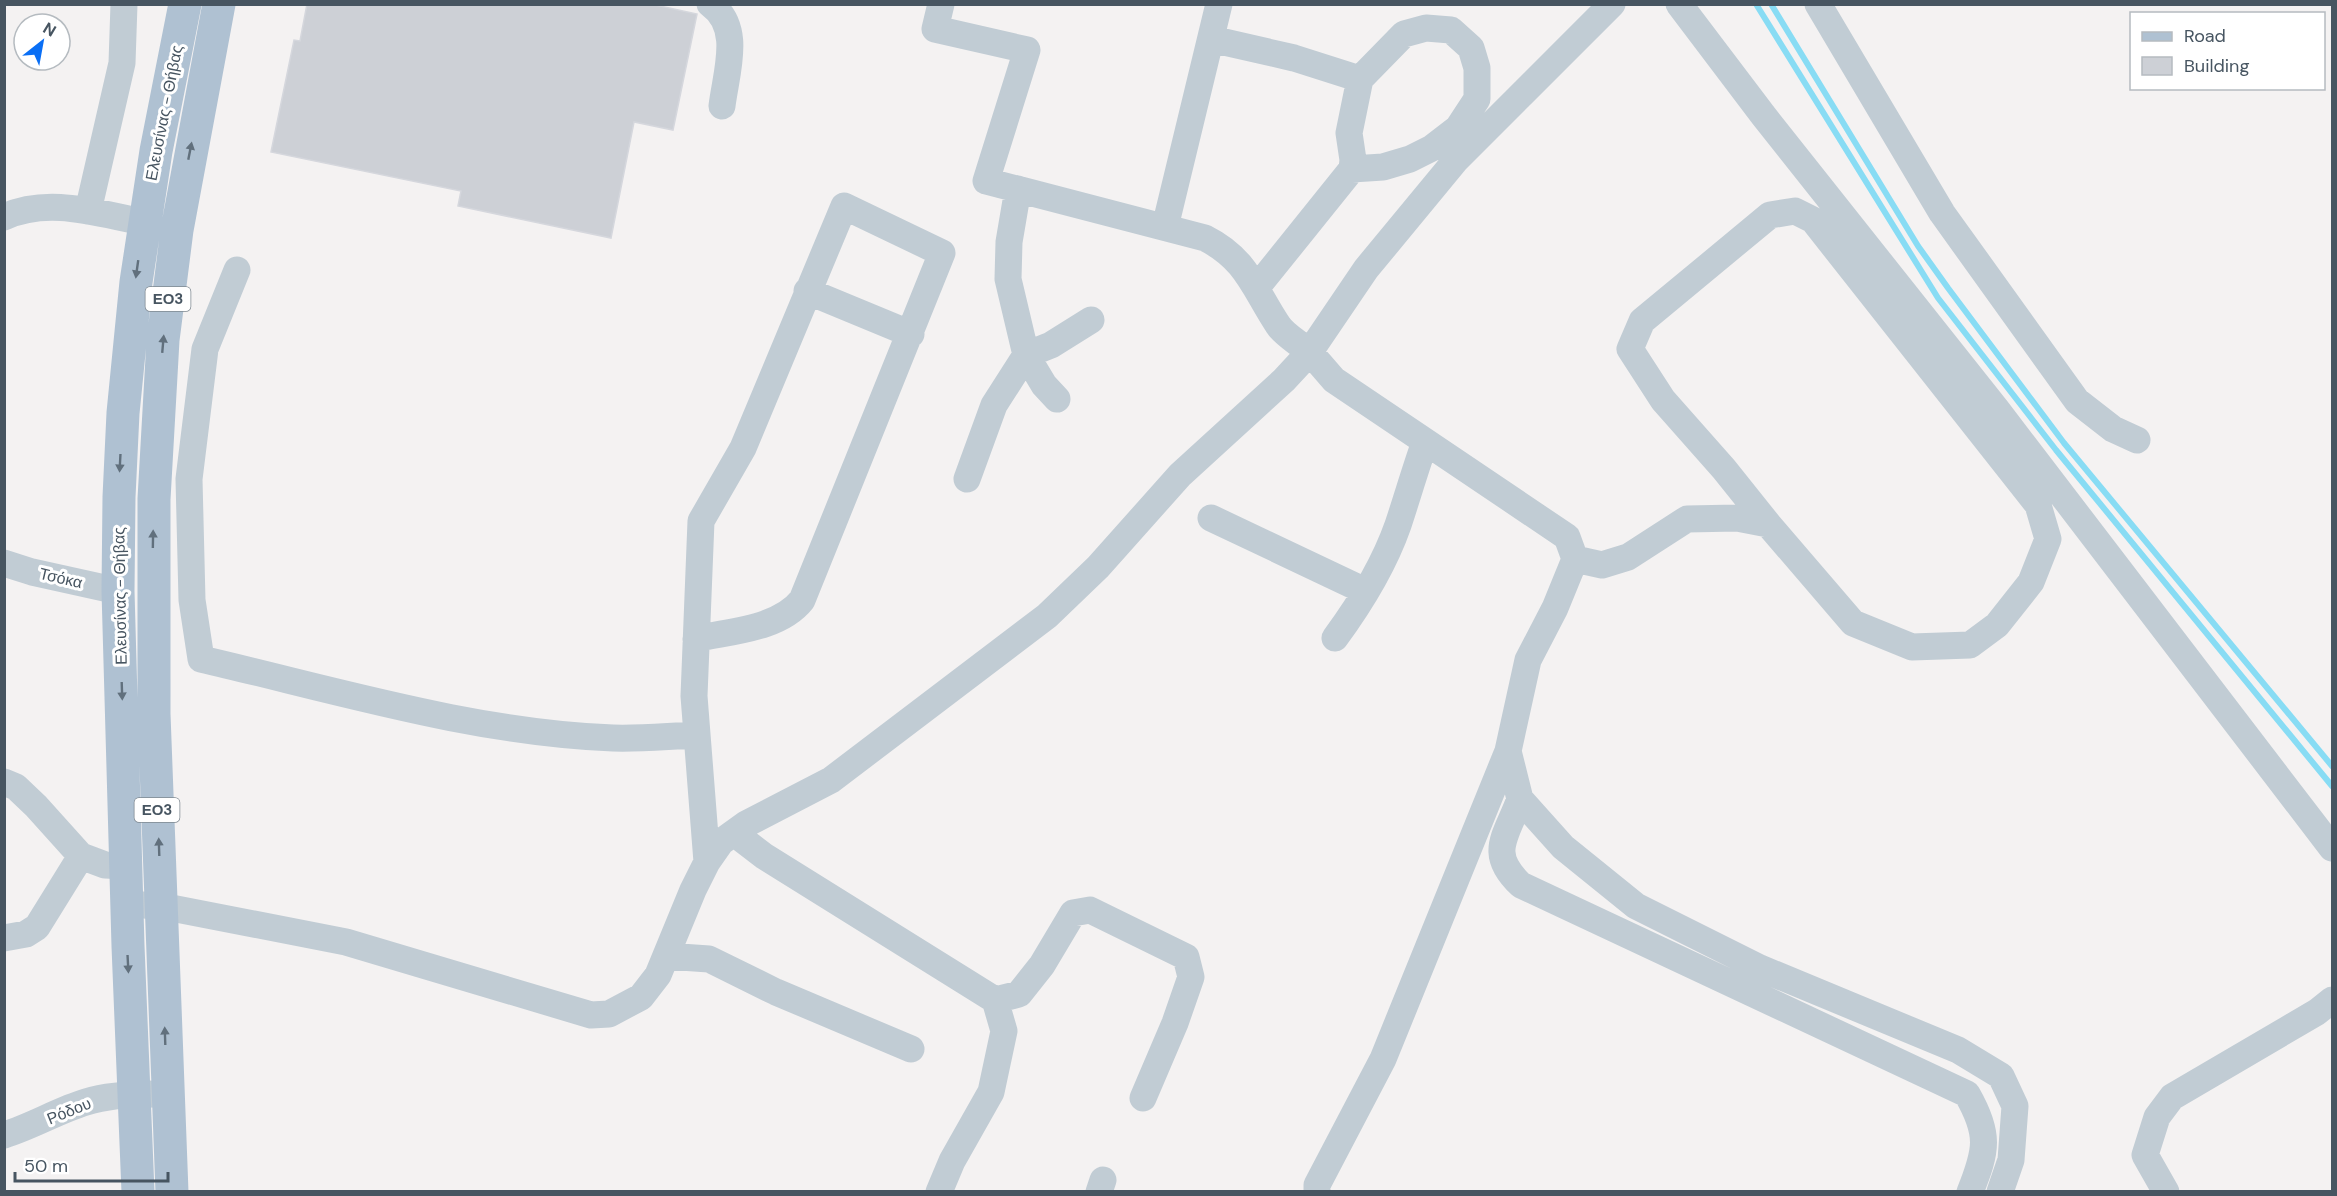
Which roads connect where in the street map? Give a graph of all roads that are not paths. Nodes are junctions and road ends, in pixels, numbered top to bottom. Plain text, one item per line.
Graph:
1 (124, 4) edge
2 (184, 4) edge
3 (710, 4) edge
4 (941, 4) edge
5 (1219, 4) edge
6 (1612, 4) edge
7 (1679, 4) edge
8 (1818, 4) edge
9 (220, 8) edge
10 (1211, 39) junction
11 (1360, 79) junction
12 (722, 106) dead end
13 (1352, 169) junction
14 (1018, 189) junction
15 (88, 212) junction
16 (4, 217) edge
17 (144, 222) junction
18 (1165, 227) junction
19 (237, 270) dead end
20 (1258, 286) junction
21 (807, 291) junction
22 (1091, 320) dead end
23 (911, 334) junction
24 (1310, 353) junction
25 (1026, 355) junction
26 (1057, 399) dead end
27 (2137, 440) dead end
28 (1425, 442) junction
29 (967, 479) dead end
30 (1211, 518) dead end
31 (1768, 524) junction
32 (1575, 559) junction
33 (4, 563) edge
34 (118, 591) junction
35 (1365, 591) junction
36 (1335, 638) dead end
37 (696, 639) junction
38 (696, 735) junction
39 (1508, 752) junction
40 (4, 782) edge
41 (1520, 799) junction
42 (734, 833) junction
43 (2332, 848) edge
44 (81, 856) junction
45 (707, 862) junction
46 (126, 866) junction
47 (127, 905) junction
48 (161, 906) junction
49 (4, 938) edge
50 (666, 956) junction
51 (995, 1000) junction
52 (2327, 1008) edge
53 (911, 1049) dead end
54 (135, 1094) junction
55 (168, 1095) junction
56 (1143, 1098) dead end
57 (4, 1135) edge
58 (138, 1191) edge
59 (171, 1191) edge
60 (939, 1191) edge
61 (1317, 1191) edge
62 (1970, 1191) edge
63 (2000, 1191) edge
64 (2166, 1191) edge

1 - 15 street
2 - 17 main road, Ελευσίνας - Θήβας / ΕΟ3
3 - 12 street
4 - 14 street
5 - 10 street
6 - 24 street
7 - 43 street
8 - 27 street
48 -> 9 main road, Ελευσίνας - Θήβας / ΕΟ3
10 - 11 street
10 - 18 street
11 - 13 street
11 - 13 street
13 - 20 street
14 - 18 street
14 - 25 street
15 - 16 street
15 - 17 street
17 -> 34 main road, Ελευσίνας - Θήβας / ΕΟ3
18 - 20 street
19 - 38 street
20 - 24 street
21 - 23 street
21 - 23 street
21 - 37 street
22 - 25 street
23 - 37 street
24 - 28 street
24 - 42 street
25 - 26 street
25 - 29 street
28 - 32 street
28 - 35 street
30 - 35 street
31 - 31 street
31 - 32 street
32 - 39 street
33 - 34 street, Τσόκα
34 -> 46 main road, Ελευσίνας - Θήβας / ΕΟ3
35 - 36 street
37 - 38 street
38 - 45 street
39 - 41 street
39 - 61 street
40 - 44 street
41 - 62 street
41 - 63 street
42 - 45 street
42 - 51 street
44 - 46 street
44 - 49 street
45 - 50 street
46 - 47 main road, Ελευσίνας - Θήβας / ΕΟ3
47 - 48 street
47 -> 54 main road, Ελευσίνας - Θήβας / ΕΟ3
48 - 50 street
55 -> 48 main road, Ελευσίνας - Θήβας / ΕΟ3
50 - 53 street
51 - 56 street
51 - 60 street
52 - 64 street
54 - 55 street, Ρόδου
54 - 57 street, Ρόδου
54 - 58 main road, Ελευσίνας - Θήβας / ΕΟ3
55 - 59 main road, Ελευσίνας - Θήβας / ΕΟ3

